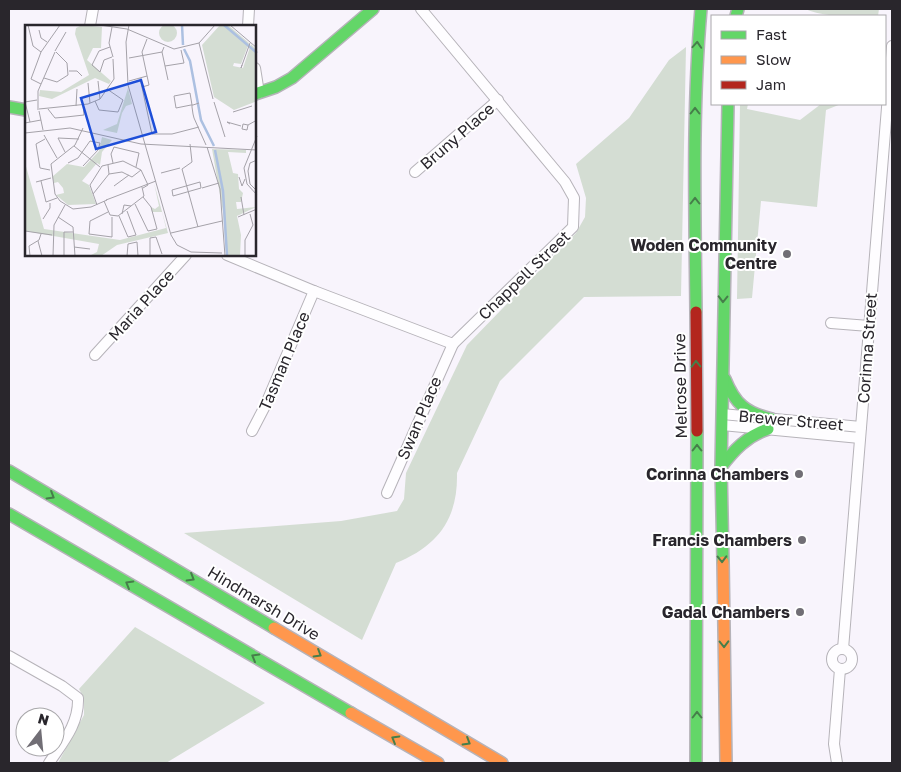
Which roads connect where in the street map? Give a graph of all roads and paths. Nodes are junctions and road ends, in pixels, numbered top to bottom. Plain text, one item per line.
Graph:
1 (93, 9) edge
2 (249, 9) edge
3 (373, 9) edge
4 (421, 9) edge
5 (701, 9) edge
6 (90, 25) edge
7 (248, 25) edge
8 (892, 46) edge
9 (256, 81) edge
10 (890, 89) edge
11 (257, 94) edge
12 (498, 100) junction
13 (728, 105) edge
14 (9, 107) edge
15 (25, 110) edge
16 (415, 172) dead end
17 (185, 256) edge
18 (229, 256) edge
19 (314, 291) junction
20 (831, 323) dead end
21 (869, 326) junction
22 (452, 344) junction
23 (95, 355) dead end
24 (722, 370) junction
25 (709, 419) junction
26 (770, 424) junction
27 (861, 427) junction
28 (252, 431) dead end
29 (860, 438) junction
30 (721, 467) junction
31 (9, 471) edge
32 (722, 483) junction
33 (387, 493) dead end
34 (698, 508) junction
35 (9, 514) edge
36 (722, 523) junction
37 (9, 656) edge
38 (49, 763) edge
39 (438, 763) edge
40 (502, 763) edge
41 (696, 763) edge
42 (726, 763) edge
43 (837, 763) edge

1 - 6 street
2 - 7 street
3 - 11 main road
4 - 12 street, Chappell Street
25 -> 5 main road, Melrose Drive
8 - 10 street, Corinna Street
9 - 11 street
10 - 21 street, Corinna Street
12 - 16 street, Bruny Place
12 - 22 street, Chappell Street
13 -> 24 main road, Melrose Drive
14 - 15 main road
17 - 23 street, Maria Place
18 - 19 street
19 - 22 street
19 - 28 street, Tasman Place
20 - 21 street
21 - 27 street, Corinna Street
22 - 33 street, Swan Place
24 - 25 main road, Melrose Drive
24 - 26 main road
25 - 26 street, Brewer Street
25 - 30 main road, Melrose Drive
34 -> 25 main road, Melrose Drive
26 - 27 street, Brewer Street
26 - 29 street, Brewer Street
26 - 30 main road
27 - 29 street, Corinna Street
29 - 43 street, Corinna Street
30 - 32 main road, Melrose Drive
31 -> 40 main road, Hindmarsh Drive
32 - 34 main road
32 - 36 main road, Melrose Drive
34 - 36 main road
41 -> 34 main road, Melrose Drive
39 -> 35 main road
36 -> 42 main road, Melrose Drive
37 - 38 street

